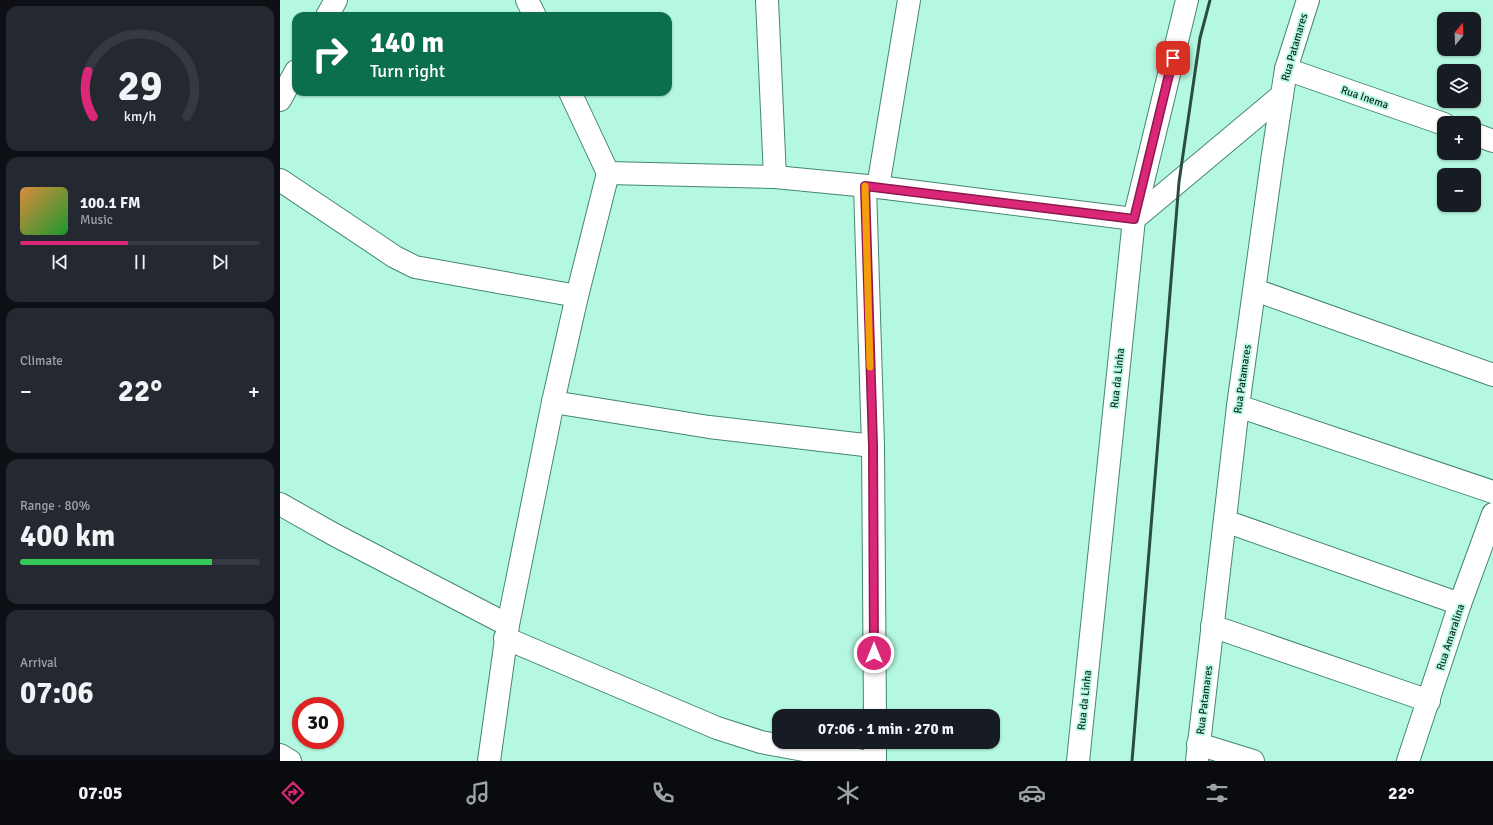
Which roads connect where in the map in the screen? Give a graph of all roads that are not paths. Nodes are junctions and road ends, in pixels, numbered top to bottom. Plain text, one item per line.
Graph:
1 (336, 0) edge
2 (527, 0) edge
3 (767, 0) edge
4 (908, 0) edge
5 (1187, 0) edge
6 (1308, 0) edge
7 (329, 12) edge
8 (533, 12) edge
9 (1286, 69) junction
10 (292, 78) edge
11 (1282, 95) junction
12 (572, 96) edge
13 (280, 100) edge
14 (1437, 122) edge
15 (1481, 137) edge
16 (1493, 141) edge
17 (608, 173) junction
18 (775, 177) junction
19 (280, 180) edge
20 (872, 186) junction
21 (1134, 219) junction
22 (1255, 290) junction
23 (577, 296) junction
24 (1493, 375) edge
25 (553, 402) junction
26 (1238, 406) junction
27 (873, 446) junction
28 (1493, 492) edge
29 (280, 504) edge
30 (1493, 514) edge
31 (1225, 521) junction
32 (1460, 604) junction
33 (1212, 626) junction
34 (507, 631) junction
35 (1429, 701) junction
36 (875, 709) edge
37 (875, 749) edge
38 (1198, 753) edge
39 (280, 755) edge
40 (290, 761) edge
41 (489, 761) edge
42 (863, 761) edge
43 (875, 761) edge
44 (1078, 761) edge
45 (1253, 761) edge
46 (1408, 761) edge

1 - 7 street
2 - 8 street
3 - 18 street
4 - 20 street
5 - 21 street, Rua da Linha
6 - 9 street, Rua Patamares
9 - 11 street, Rua Patamares
9 - 14 street, Rua Inema
10 - 13 street
11 - 21 street
11 - 22 street, Rua Patamares
12 - 17 street
15 - 16 street
17 - 18 street
17 - 23 street
18 - 20 street
19 - 23 street
20 - 21 street
20 - 27 street
21 - 44 street, Rua da Linha
22 - 24 street
22 - 26 street, Rua Patamares
23 - 25 street
25 - 27 street
25 - 34 street
26 - 28 street
26 - 31 street, Rua Patamares
27 - 36 street
29 - 34 street
30 - 32 street, Rua Amaralina
31 - 32 street
31 - 33 street, Rua Patamares
32 - 35 street, Rua Amaralina
33 - 35 street
33 - 38 street, Rua Patamares
34 - 41 street
34 - 42 street
35 - 46 street, Rua Amaralina
37 - 43 street
38 - 45 street
39 - 40 street

